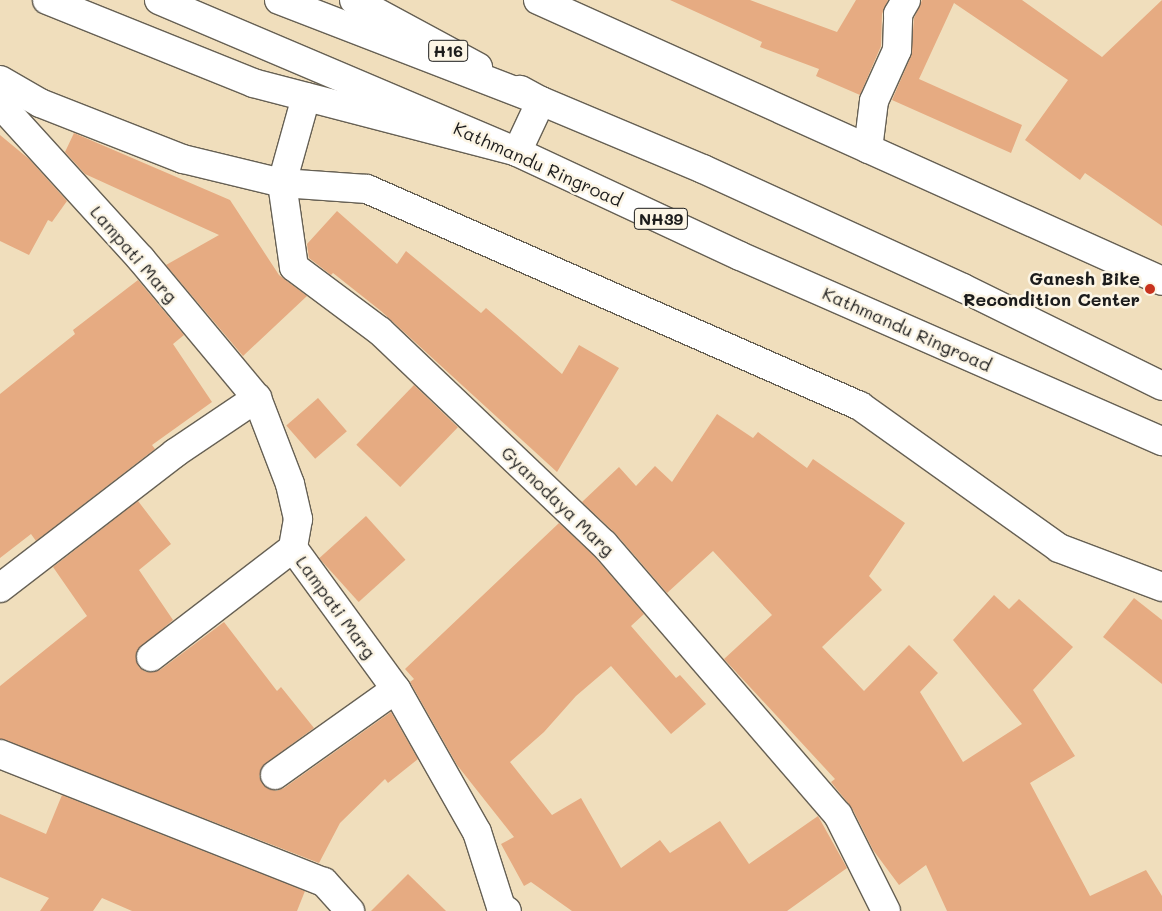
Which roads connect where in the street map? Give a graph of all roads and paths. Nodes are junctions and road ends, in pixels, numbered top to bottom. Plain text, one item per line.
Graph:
1 (47, 0) edge
2 (159, 0) edge
3 (279, 0) edge
4 (354, 0) edge
5 (538, 0) edge
6 (906, 0) edge
7 (0, 80) edge
8 (306, 97) junction
9 (541, 101) junction
10 (0, 104) edge
11 (868, 148) junction
12 (517, 152) junction
13 (282, 183) junction
14 (1162, 281) edge
15 (1162, 386) edge
16 (257, 398) junction
17 (1162, 441) edge
18 (293, 548) junction
19 (1162, 587) edge
20 (0, 588) edge
21 (151, 658) dead end
22 (396, 689) junction
23 (0, 754) edge
24 (275, 775) dead end
25 (501, 910) edge
26 (350, 911) edge
27 (886, 911) edge

1 - 8 main road
2 - 12 main road, Kathmandu Ringroad / NH39
3 - 9 main road
4 - 9 main road, H16
5 - 11 main road
6 - 11 main road
7 - 13 main road
8 - 12 main road
8 - 13 main road, Gyanodaya Marg
9 - 12 main road
9 - 15 main road
10 - 16 main road, Lampati Marg
11 - 14 main road
12 - 17 main road, Kathmandu Ringroad / NH39
13 - 19 main road
13 - 27 main road, Gyanodaya Marg
16 - 18 main road, Lampati Marg
16 - 20 main road
18 - 21 main road
18 - 22 main road, Lampati Marg
22 - 24 main road
22 - 25 main road, Lampati Marg
23 - 26 main road

